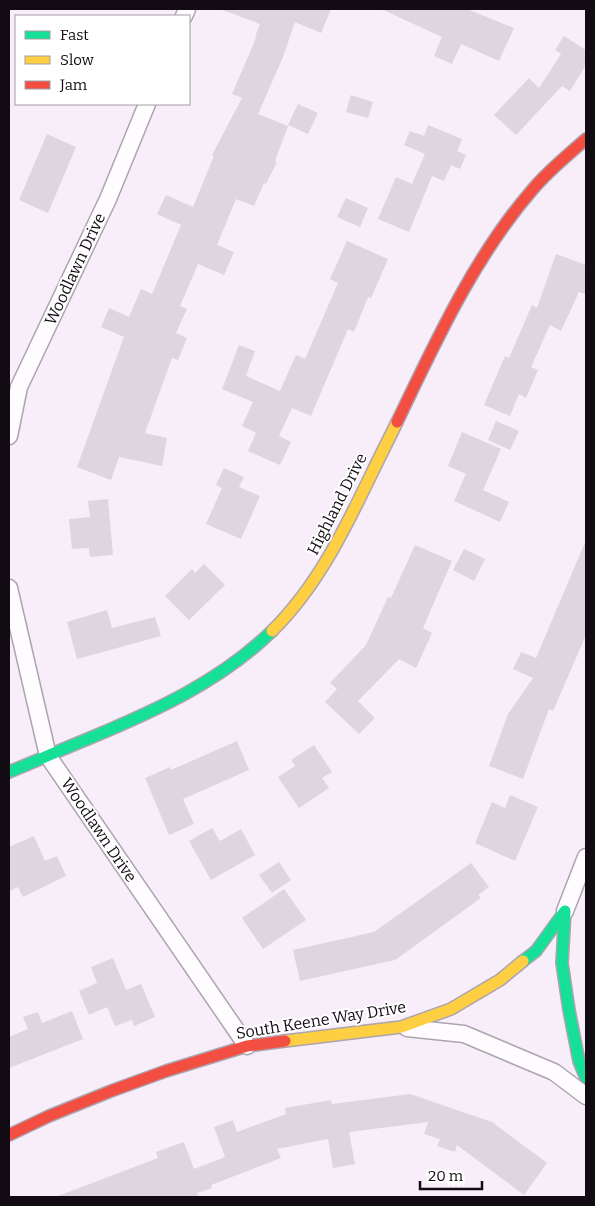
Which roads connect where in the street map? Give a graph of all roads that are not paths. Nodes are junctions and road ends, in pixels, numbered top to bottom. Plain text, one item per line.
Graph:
1 (147, 105) edge
2 (586, 139) edge
3 (14, 386) edge
4 (9, 436) edge
5 (9, 588) edge
6 (48, 756) junction
7 (9, 772) edge
8 (586, 857) edge
9 (565, 912) junction
10 (401, 1027) junction
11 (247, 1046) junction
12 (586, 1078) edge
13 (586, 1096) edge
14 (9, 1135) edge

1 - 3 street, Woodlawn Drive
2 - 6 main road, Highland Drive
3 - 4 street, Woodlawn Drive
5 - 6 street, Woodlawn Drive
6 - 7 main road, Highland Drive
6 - 11 street, Woodlawn Drive
8 - 9 street
9 - 10 main road, South Keene Way Drive
9 - 12 main road
10 - 11 main road, South Keene Way Drive
10 - 13 street
11 - 14 main road, South Keene Way Drive

